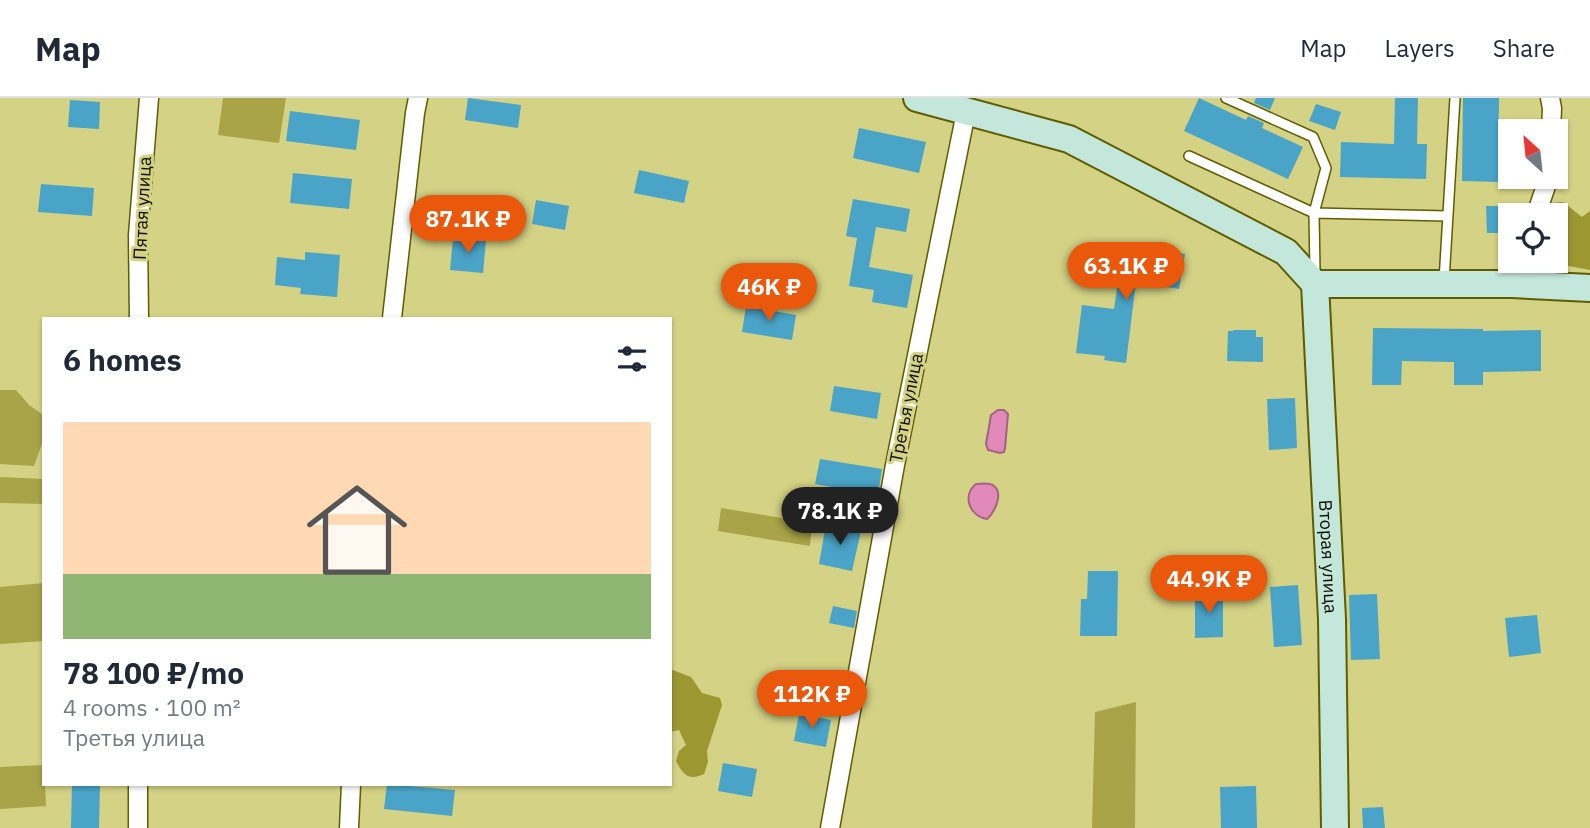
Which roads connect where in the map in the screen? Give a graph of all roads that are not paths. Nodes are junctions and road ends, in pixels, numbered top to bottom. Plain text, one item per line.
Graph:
1 (149, 98) edge
2 (418, 98) edge
3 (918, 98) edge
4 (1226, 98) edge
5 (1455, 98) edge
6 (1550, 98) edge
7 (966, 112) junction
8 (1552, 119) edge
9 (1189, 156) dead end
10 (1314, 213) junction
11 (1447, 216) junction
12 (1510, 273) edge
13 (1521, 273) edge
14 (1315, 284) junction
15 (1444, 284) junction
16 (1590, 288) edge
17 (139, 317) edge
18 (392, 317) edge
19 (138, 786) edge
20 (351, 786) edge
21 (138, 828) edge
22 (349, 828) edge
23 (830, 828) edge
24 (1335, 828) edge

1 - 17 street, Пятая улица
2 - 18 street
3 - 7 street
4 - 10 lane
5 - 11 lane
6 - 8 street
7 - 14 street
7 - 23 street, Третья улица
9 - 10 lane
10 - 11 lane
10 - 14 lane
11 - 15 lane
12 - 15 street
13 - 16 street
14 - 15 street
14 - 24 street, Вторая улица
19 - 21 street
20 - 22 street

